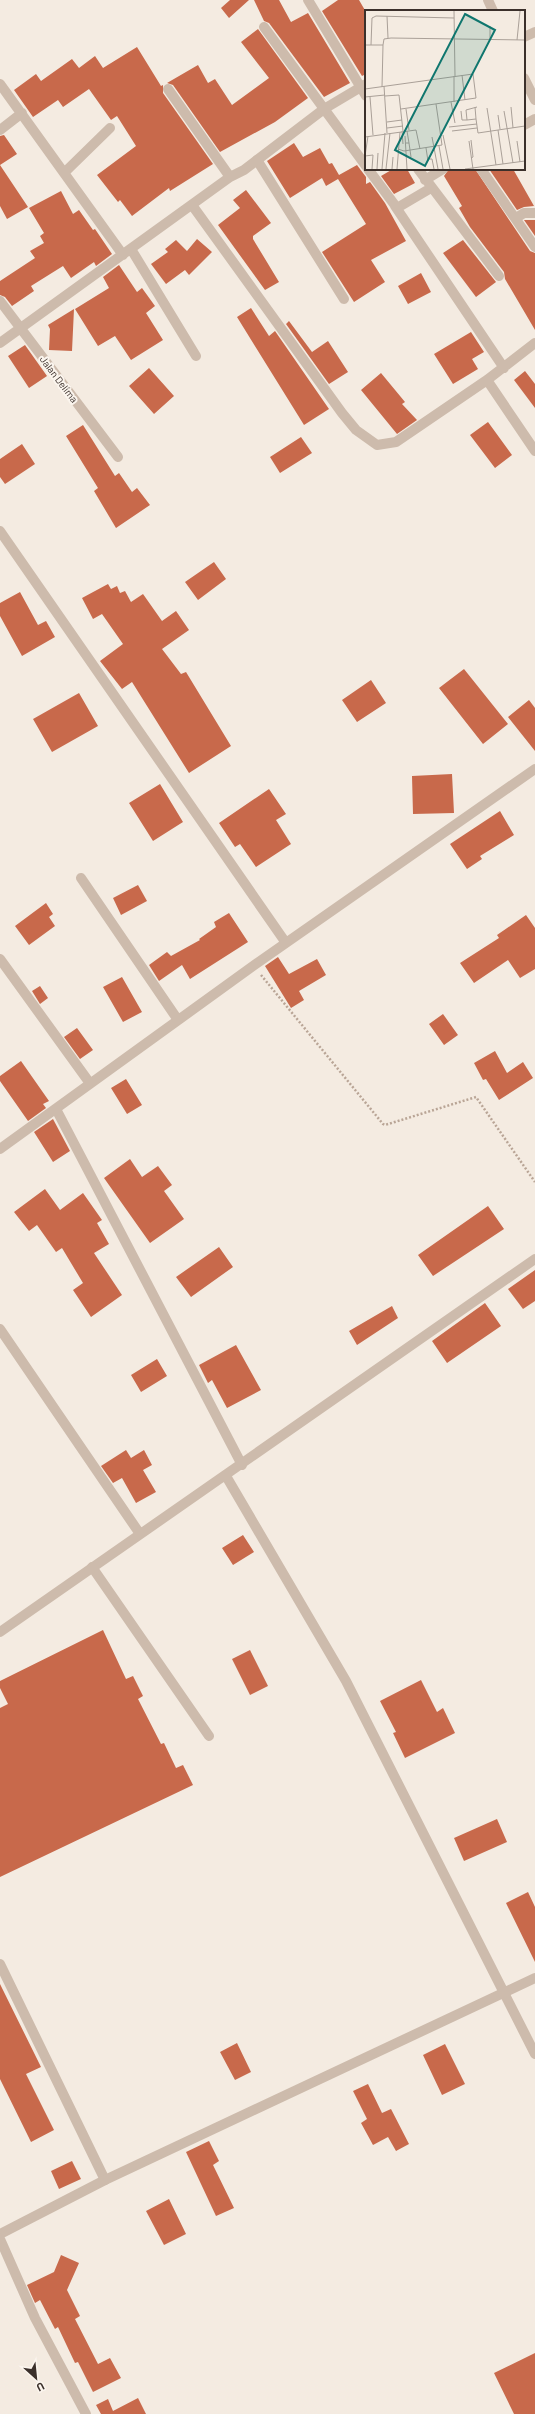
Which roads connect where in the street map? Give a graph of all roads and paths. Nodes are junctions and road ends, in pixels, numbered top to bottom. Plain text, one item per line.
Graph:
1 (308, 0) edge
2 (488, 0) edge
3 (493, 10) edge
4 (264, 27) dead end
5 (535, 32) edge
6 (525, 37) edge
7 (525, 80) edge
8 (0, 84) edge
9 (168, 89) dead end
10 (364, 90) edge
11 (535, 100) edge
12 (324, 109) junction
13 (22, 113) junction
14 (535, 119) edge
15 (525, 124) edge
16 (110, 128) dead end
17 (0, 130) edge
18 (257, 160) junction
19 (365, 165) edge
20 (369, 170) edge
21 (419, 170) edge
22 (442, 170) edge
23 (482, 170) edge
24 (65, 172) junction
25 (230, 177) junction
26 (428, 184) junction
27 (192, 205) junction
28 (395, 206) junction
29 (535, 213) edge
30 (516, 218) junction
31 (535, 247) edge
32 (127, 252) junction
33 (499, 276) dead end
34 (344, 299) dead end
35 (0, 301) edge
36 (20, 327) junction
37 (0, 343) edge
38 (535, 343) edge
39 (196, 356) dead end
40 (504, 368) junction
41 (487, 380) junction
42 (535, 452) edge
43 (118, 458) dead end
44 (0, 531) edge
45 (535, 769) edge
46 (81, 878) dead end
47 (286, 944) junction
48 (0, 959) edge
49 (253, 966) junction
50 (178, 1020) junction
51 (90, 1082) junction
52 (56, 1109) junction
53 (0, 1149) edge
54 (535, 1182) edge
55 (535, 1259) edge
56 (0, 1329) edge
57 (242, 1465) junction
58 (226, 1476) junction
59 (140, 1534) junction
60 (92, 1566) junction
61 (0, 1632) edge
62 (209, 1736) dead end
63 (0, 1964) edge
64 (535, 1978) edge
65 (504, 1994) junction
66 (535, 2054) edge
67 (105, 2180) junction
68 (0, 2234) edge
69 (0, 2239) edge
70 (86, 2414) edge

1 - 10 street
2 - 3 street
4 - 12 street
5 - 6 street
7 - 11 street
8 - 13 street
9 - 25 street
10 - 12 street
12 - 18 street
12 - 19 street
13 - 17 street
13 - 24 street
14 - 15 street
16 - 24 street
18 - 25 street
18 - 34 street
20 - 28 street
21 - 26 street
22 - 26 street
23 - 30 street
24 - 32 street
25 - 27 street
26 - 28 street
26 - 33 street
27 - 32 street
27 - 41 street
28 - 40 street
29 - 30 street
30 - 31 street
32 - 36 street
32 - 39 street
35 - 36 street, Jalan Delima
36 - 37 street
36 - 43 street, Jalan Delima
38 - 40 street
40 - 41 street
41 - 42 street
44 - 47 street
45 - 47 street
46 - 50 street
47 - 49 street
48 - 51 street
49 - 50 street
49 - 54 path
50 - 51 street
51 - 52 street
52 - 53 street
52 - 57 street
55 - 57 street
56 - 59 street
57 - 58 street
58 - 59 street
58 - 65 street
59 - 60 street
60 - 61 street
60 - 62 street
63 - 67 street
64 - 65 street
65 - 66 street
65 - 67 street
67 - 68 street
69 - 70 street

